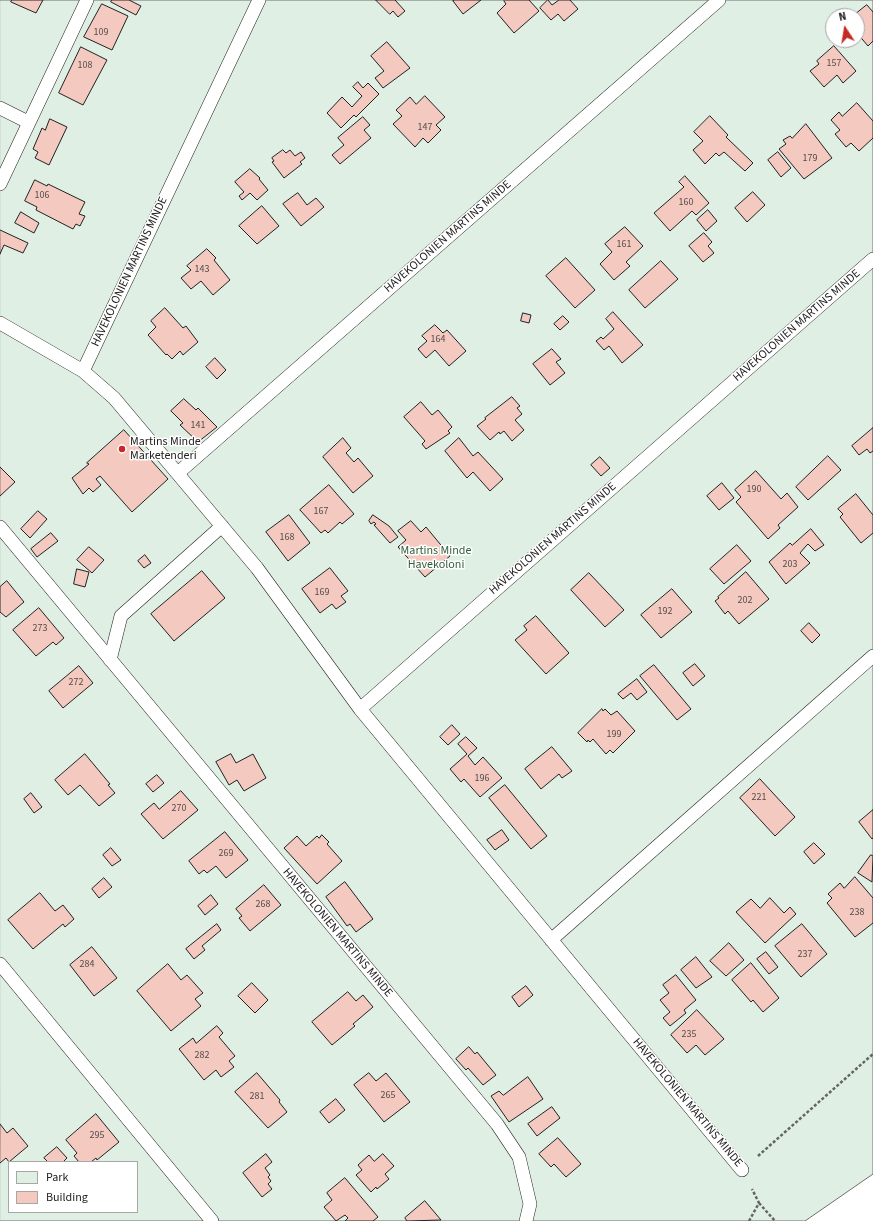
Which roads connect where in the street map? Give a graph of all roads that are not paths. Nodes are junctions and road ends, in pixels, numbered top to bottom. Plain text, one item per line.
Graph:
1 (86, 0) edge
2 (259, 0) edge
3 (719, 0) edge
4 (0, 108) edge
5 (28, 122) junction
6 (0, 184) edge
7 (873, 259) edge
8 (0, 324) edge
9 (83, 371) junction
10 (178, 473) junction
11 (222, 526) junction
12 (2, 530) edge
13 (873, 656) edge
14 (110, 660) junction
15 (360, 709) junction
16 (551, 940) junction
17 (0, 964) edge
18 (742, 1170) road end
19 (212, 1221) edge
20 (526, 1221) edge

1 - 5 lane
2 - 9 lane, HAVEKOLONIEN MARTINS MINDE
3 - 10 lane, HAVEKOLONIEN MARTINS MINDE
4 - 5 lane
5 - 6 lane
7 - 15 lane, HAVEKOLONIEN MARTINS MINDE
8 - 9 lane, HAVEKOLONIEN MARTINS MINDE
9 - 10 lane, HAVEKOLONIEN MARTINS MINDE
10 - 11 lane, HAVEKOLONIEN MARTINS MINDE
11 - 14 lane
11 - 15 lane, HAVEKOLONIEN MARTINS MINDE
12 - 14 lane, HAVEKOLONIEN MARTINS MINDE
13 - 16 lane
14 - 20 lane, HAVEKOLONIEN MARTINS MINDE
15 - 16 lane, HAVEKOLONIEN MARTINS MINDE
16 - 18 lane, HAVEKOLONIEN MARTINS MINDE
17 - 19 lane

